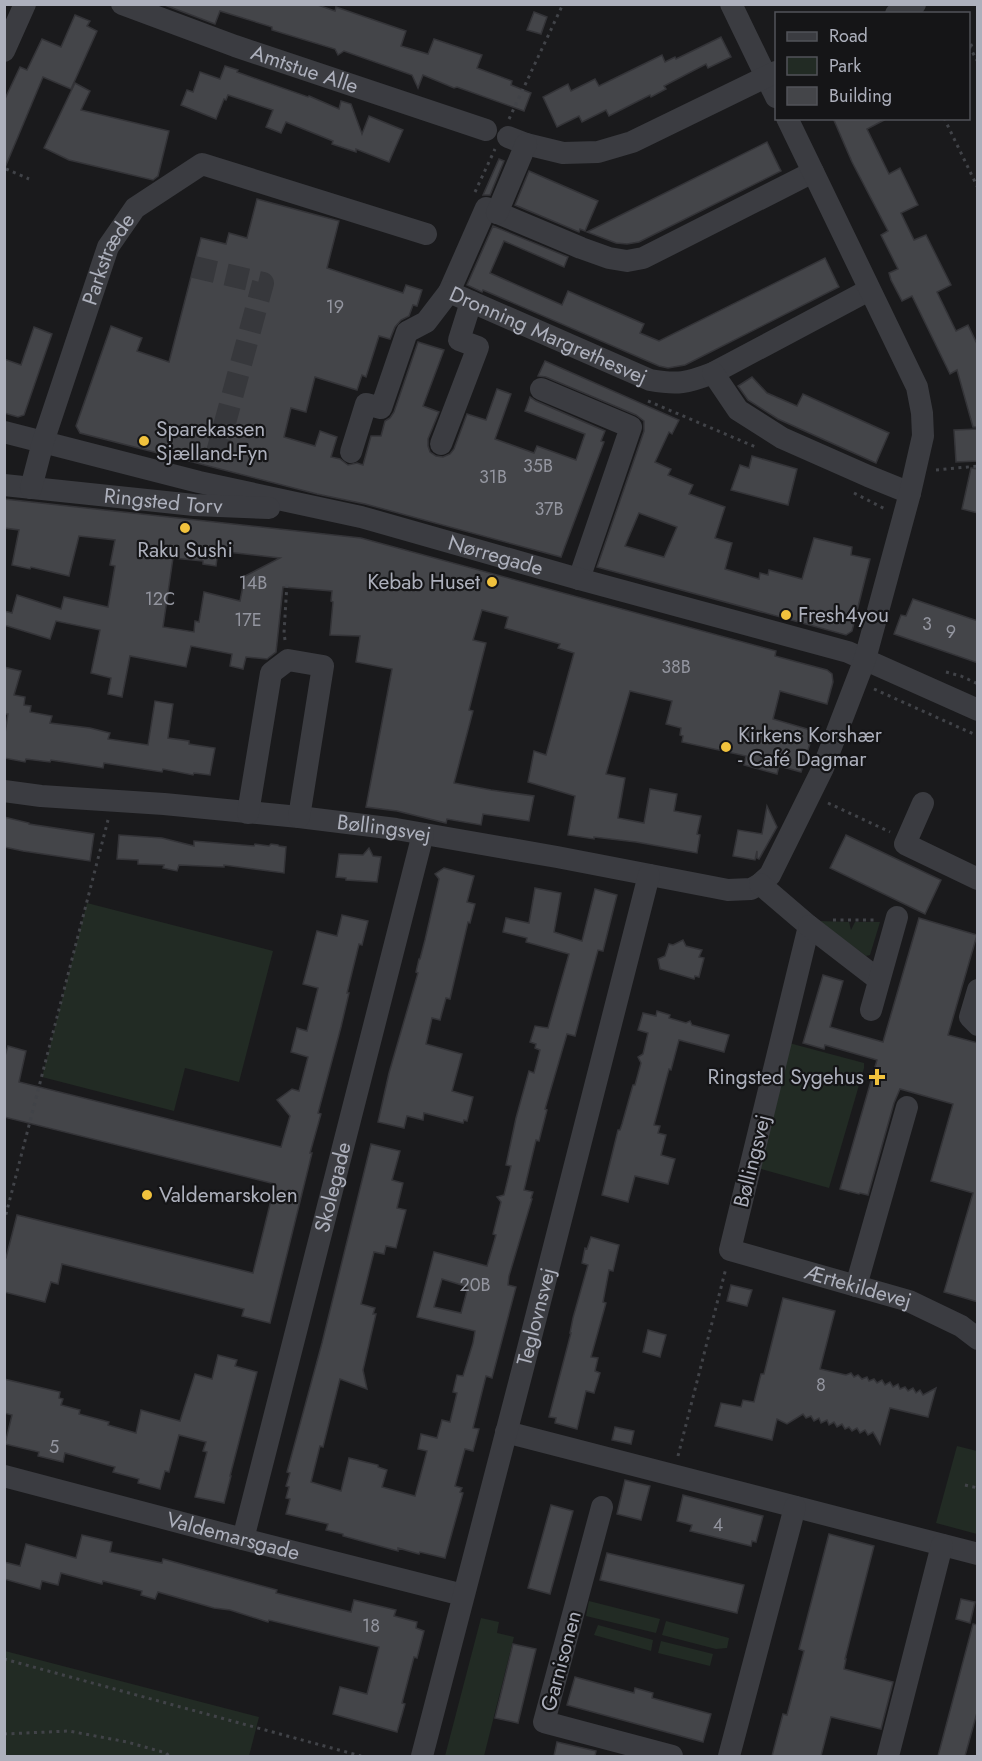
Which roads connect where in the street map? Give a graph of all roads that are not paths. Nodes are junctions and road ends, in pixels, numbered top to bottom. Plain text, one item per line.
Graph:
1 (25, 4) edge
2 (122, 4) edge
3 (730, 4) edge
4 (915, 4) edge
5 (900, 12) edge
6 (4, 51) edge
7 (773, 82) edge
8 (788, 120) edge
9 (486, 130) dead end
10 (813, 172) junction
11 (497, 213) junction
12 (426, 234) dead end
13 (869, 290) junction
14 (449, 292) junction
15 (471, 302) junction
16 (713, 372) junction
17 (541, 389) dead end
18 (4, 432) edge
19 (43, 442) junction
20 (441, 444) dead end
21 (351, 452) dead end
22 (4, 485) edge
23 (31, 488) junction
24 (910, 493) junction
25 (297, 504) junction
26 (579, 579) junction
27 (864, 659) junction
28 (978, 710) edge
29 (4, 791) edge
30 (923, 803) dead end
31 (248, 813) junction
32 (299, 818) junction
33 (423, 834) junction
34 (649, 875) junction
35 (978, 879) edge
36 (760, 884) junction
37 (897, 919) road end
38 (805, 923) junction
39 (879, 980) junction
40 (978, 990) edge
41 (871, 1010) dead end
42 (978, 1025) edge
43 (907, 1107) dead end
44 (730, 1250) joint
45 (856, 1286) junction
46 (978, 1339) edge
47 (506, 1432) junction
48 (4, 1476) edge
49 (602, 1507) dead end
50 (795, 1507) junction
51 (243, 1539) junction
52 (942, 1545) junction
53 (978, 1554) edge
54 (463, 1596) junction
55 (422, 1756) edge
56 (672, 1756) edge
57 (729, 1756) edge
58 (888, 1756) edge

1 - 6 street
2 - 9 street, Amtstue Alle
3 - 7 street
4 - 5 street
7 - 11 street
8 - 10 street
10 - 11 street
10 - 13 street
11 - 14 street, Dronning Margrethesvej
12 - 19 street, Parkstræde
13 - 16 street, Dronning Margrethesvej
13 - 24 street
14 - 15 street, Dronning Margrethesvej
14 - 21 street
15 - 16 street, Dronning Margrethesvej
15 - 20 street
16 - 24 street
17 - 26 street
18 - 19 street, Nørregade
19 - 23 street
19 - 25 street, Nørregade
22 - 23 street, Ringsted Torv
23 - 25 street, Ringsted Torv
24 - 27 street
25 - 26 street, Nørregade
26 - 27 street, Nørregade
27 - 28 street, Nørregade
27 - 36 street
29 - 31 street, Bøllingsvej
30 - 35 street
31 - 32 street, Bøllingsvej
31 - 32 street
32 - 33 street, Bøllingsvej
33 - 34 street, Bøllingsvej
33 - 51 street, Skolegade
34 - 36 street, Bøllingsvej
34 - 47 street, Teglovnsvej
36 - 38 street
37 - 39 street
38 - 39 street
38 - 44 street, Bøllingsvej
39 - 41 street
40 - 42 street
43 - 45 street
44 - 45 street, Ærtekildevej
45 - 46 street, Ærtekildevej
47 - 50 street
47 - 54 street, Teglovnsvej
48 - 51 street, Valdemarsgade
49 - 56 street, Garnisonen
50 - 52 street
50 - 57 street
51 - 54 street, Valdemarsgade
52 - 53 street
52 - 58 street
54 - 55 street, Teglovnsvej

